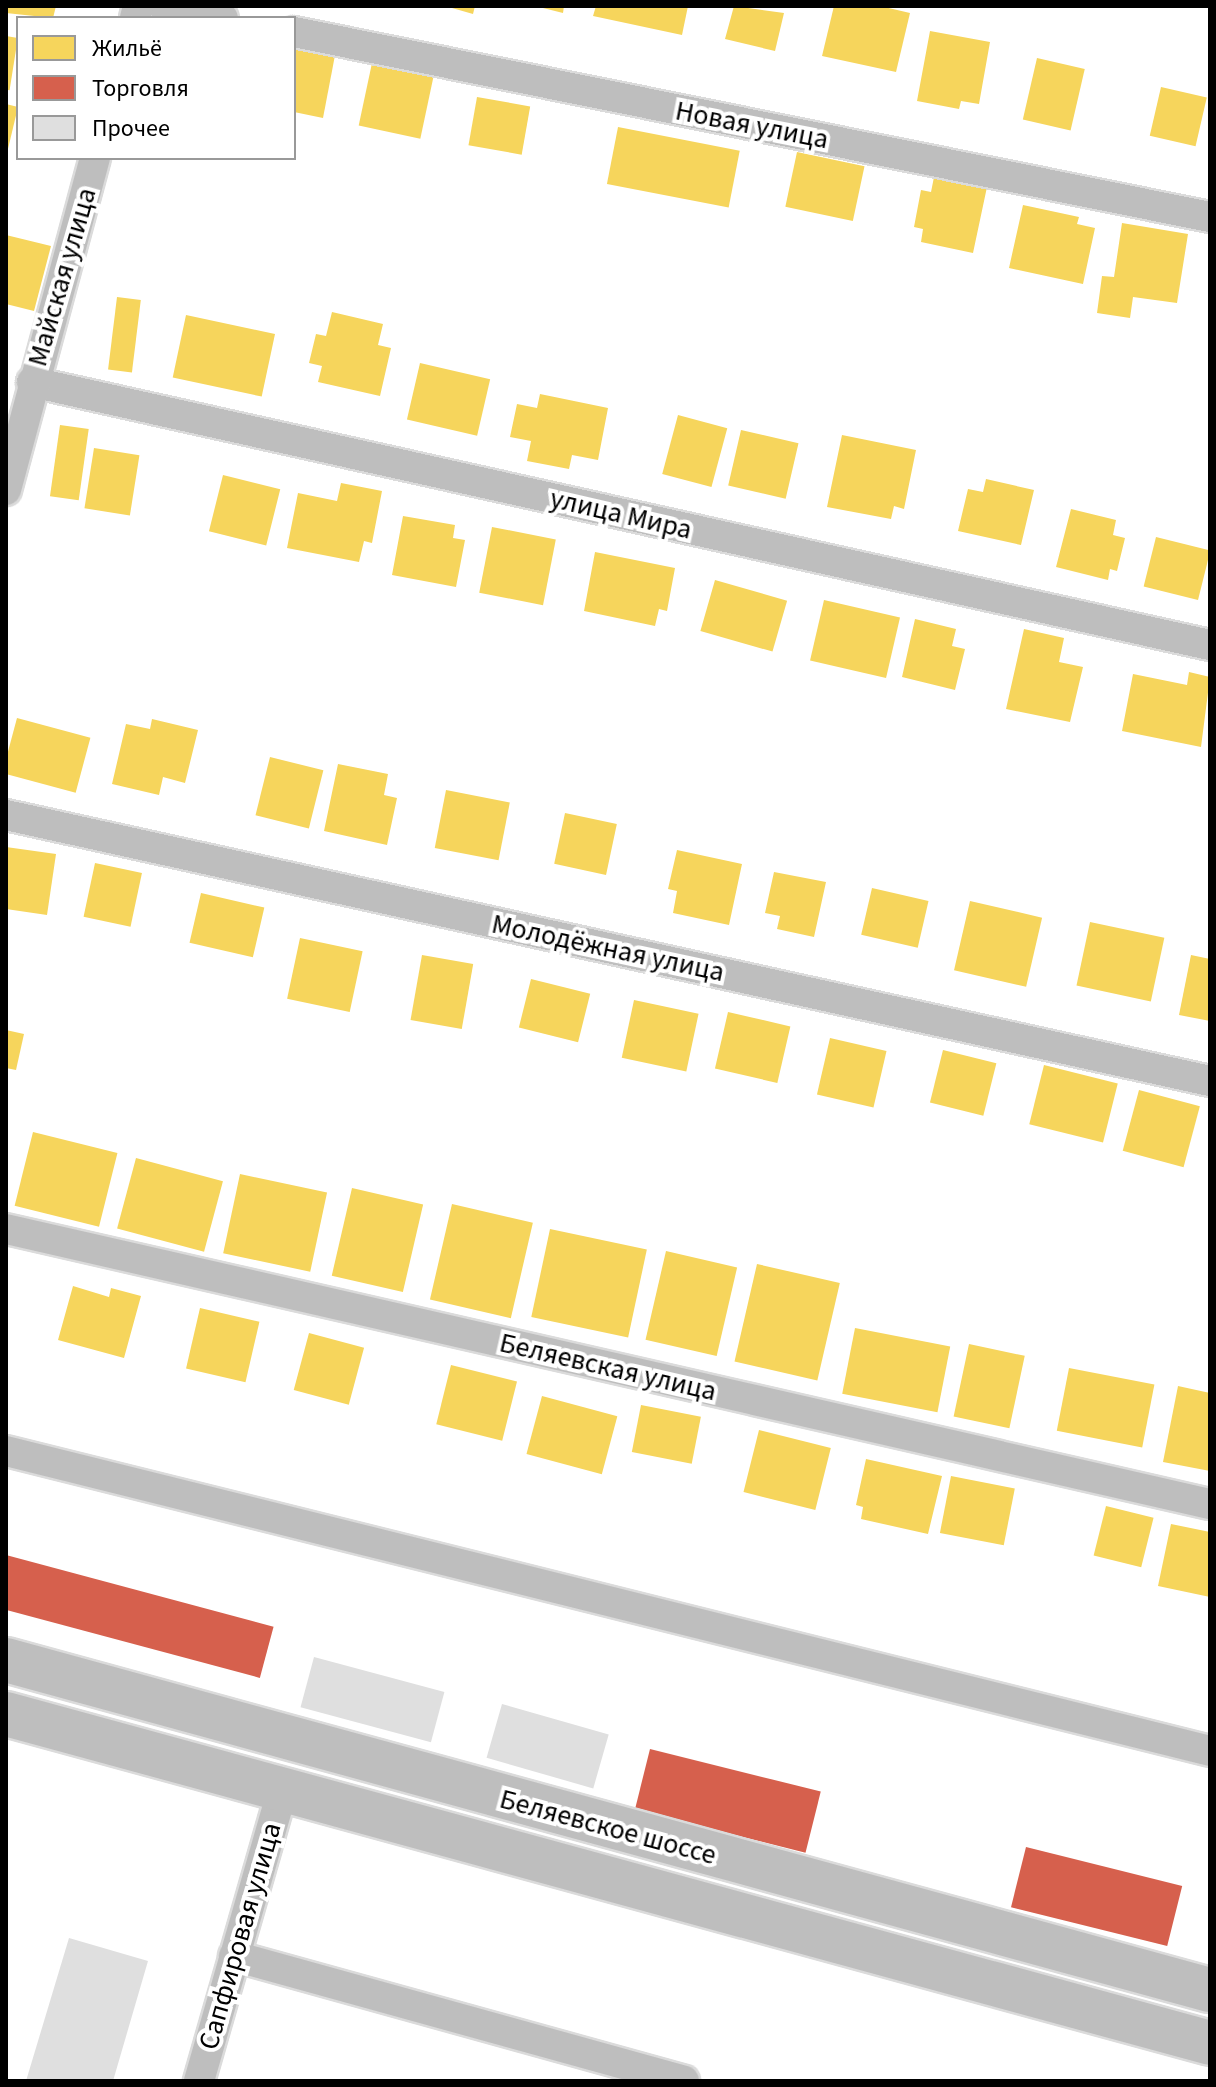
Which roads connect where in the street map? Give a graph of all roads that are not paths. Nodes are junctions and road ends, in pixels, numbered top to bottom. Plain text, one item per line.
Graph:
1 (163, 6) edge
2 (213, 16) edge
3 (296, 32) edge
4 (94, 160) edge
5 (1210, 217) edge
6 (32, 382) junction
7 (6, 490) edge
8 (1210, 645) edge
9 (6, 815) edge
10 (1210, 1081) edge
11 (6, 1229) edge
12 (6, 1451) edge
13 (1210, 1504) edge
14 (6, 1660) edge
15 (6, 1714) edge
16 (1210, 1751) edge
17 (282, 1791) junction
18 (234, 1956) junction
19 (1210, 1990) edge
20 (1210, 2043) edge
21 (199, 2081) edge
22 (684, 2081) edge

1 - 2 street
3 - 5 street, Новая улица
4 - 6 street, Майская улица
6 - 7 street, Майская улица
6 - 8 street, улица Мира
9 - 10 street, Молодёжная улица
11 - 13 street, Беляевская улица
12 - 16 street
14 - 19 main road, Беляевское шоссе
15 - 17 main road, Беляевское шоссе
17 - 18 street, Сапфировая улица
17 - 20 main road, Беляевское шоссе
18 - 21 street, Сапфировая улица
18 - 22 street

